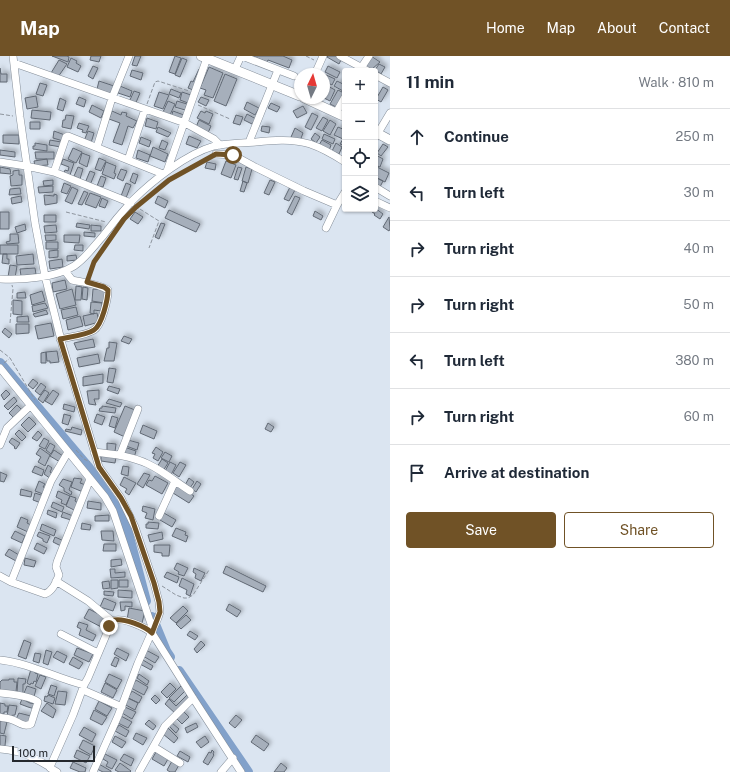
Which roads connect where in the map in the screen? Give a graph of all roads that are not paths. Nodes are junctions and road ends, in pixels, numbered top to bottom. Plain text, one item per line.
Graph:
1 (129, 56) edge
2 (241, 56) edge
3 (340, 56) edge
4 (369, 56) edge
5 (204, 57) edge
6 (14, 60) edge
7 (358, 68) edge
8 (361, 68) edge
9 (235, 69) junction
10 (278, 70) junction
11 (294, 76) dead end
12 (378, 76) edge
13 (390, 82) edge
14 (272, 84) junction
15 (294, 93) edge
16 (112, 98) junction
17 (342, 102) edge
18 (317, 104) edge
19 (145, 109) junction
20 (336, 113) junction
21 (390, 113) edge
22 (342, 116) edge
23 (185, 123) junction
24 (378, 131) edge
25 (378, 135) edge
26 (390, 140) edge
27 (249, 142) junction
28 (220, 145) junction
29 (97, 147) junction
30 (216, 154) road end
31 (128, 160) junction
32 (342, 160) edge
33 (0, 162) edge
34 (26, 166) junction
35 (54, 172) junction
36 (165, 173) junction
37 (378, 189) edge
38 (390, 196) edge
39 (342, 197) edge
40 (378, 202) edge
41 (131, 203) junction
42 (337, 205) junction
43 (390, 208) edge
44 (326, 228) dead end
45 (66, 273) junction
46 (46, 279) junction
47 (0, 280) edge
48 (60, 339) junction
49 (0, 367) edge
50 (30, 406) junction
51 (138, 409) dead end
52 (0, 445) edge
53 (71, 450) junction
54 (94, 452) junction
55 (120, 455) junction
56 (90, 479) junction
57 (175, 481) junction
58 (190, 491) dead end
59 (159, 516) dead end
60 (0, 576) edge
61 (56, 581) junction
62 (11, 582) junction
63 (112, 621) junction
64 (153, 629) junction
65 (61, 634) dead end
66 (98, 653) junction
67 (0, 660) edge
68 (83, 687) junction
69 (0, 693) edge
70 (193, 698) junction
71 (122, 707) junction
72 (0, 717) edge
73 (154, 747) junction
74 (0, 749) edge
75 (233, 758) junction
76 (180, 763) dead end
77 (50, 767) junction
78 (57, 772) edge
79 (92, 772) edge
80 (139, 772) edge
81 (221, 772) edge
82 (241, 772) edge

1 - 16 street
2 - 9 street
2 - 10 street
3 - 7 street
4 - 8 street
5 - 9 main road
5 - 23 street
6 - 16 street
6 - 34 street
9 - 14 main road
10 - 11 street
10 - 14 street
12 - 13 street
14 - 15 main road
14 - 27 street
16 - 19 street
16 - 29 street
17 - 20 street
18 - 20 main road
19 - 23 street
19 - 31 street
20 - 22 main road
21 - 24 street
23 - 28 street
23 - 36 street
25 - 26 main road
27 - 28 street
27 - 32 street
28 - 36 street
29 - 31 street
29 - 35 street
30 - 42 street
31 - 36 street
33 - 34 street
34 - 35 street
34 - 46 street
35 - 41 street
36 - 41 street
37 - 38 street
39 - 42 street
40 - 43 street
41 - 45 street
42 - 44 street
45 - 46 street
45 - 48 street
46 - 47 street
46 - 48 street
48 - 54 street
49 - 50 street
50 - 52 street
50 - 53 street
51 - 55 street
53 - 56 street
53 - 62 street
54 - 55 street
54 - 64 street
55 - 57 street
56 - 61 street
56 - 64 street
57 - 58 street
57 - 59 street
60 - 62 street
61 - 62 street
61 - 63 street
63 - 64 street
63 - 66 street
64 - 70 street
64 - 71 street
65 - 66 street
66 - 68 street
67 - 68 street
68 - 71 street
68 - 77 street
69 - 72 street
70 - 73 street
70 - 75 street
71 - 79 street
73 - 76 street
73 - 80 street
74 - 77 street
75 - 81 street
75 - 82 street
77 - 78 street

